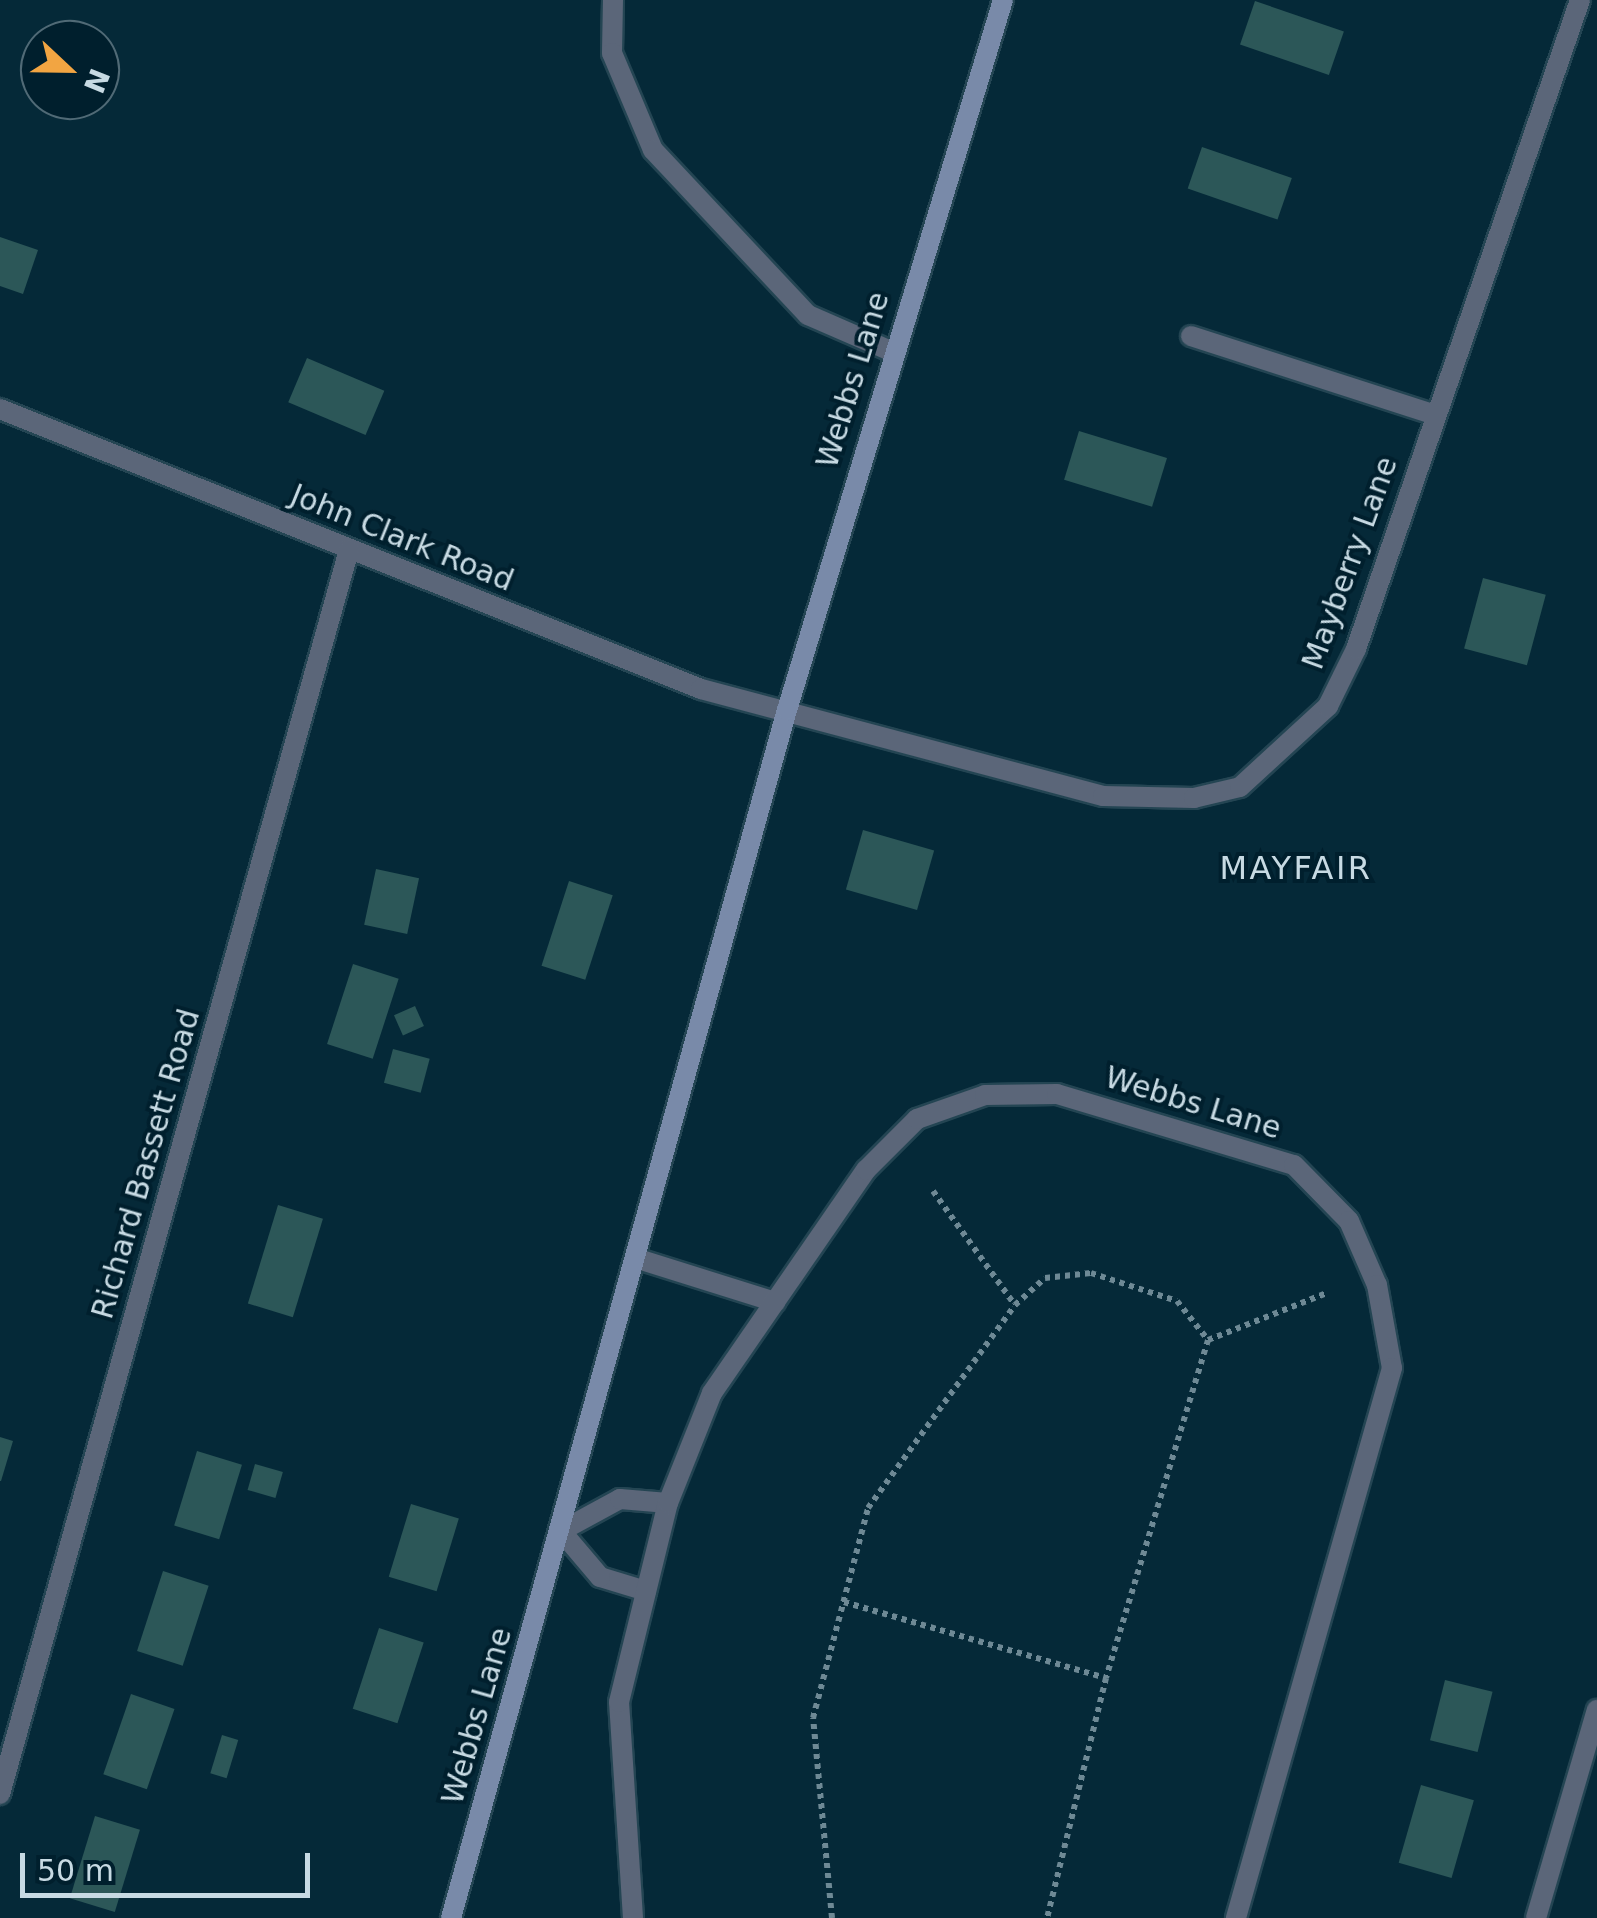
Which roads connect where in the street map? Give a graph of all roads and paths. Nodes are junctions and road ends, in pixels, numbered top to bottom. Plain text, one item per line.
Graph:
1 (613, 0) edge
2 (1003, 0) edge
3 (1580, 0) edge
4 (1192, 336) dead end
5 (892, 352) junction
6 (0, 410) edge
7 (1435, 415) junction
8 (349, 550) junction
9 (787, 710) junction
10 (932, 1191) dead end
11 (636, 1258) junction
12 (1326, 1293) dead end
13 (775, 1302) junction
14 (1015, 1304) junction
15 (1208, 1340) junction
16 (668, 1503) junction
17 (560, 1531) junction
18 (646, 1591) junction
19 (843, 1602) junction
20 (1106, 1678) junction
21 (1597, 1710) edge
22 (0, 1794) edge
23 (452, 1918) edge
24 (633, 1918) edge
25 (832, 1918) edge
26 (1047, 1918) edge
27 (1236, 1918) edge
28 (1536, 1918) edge

1 - 5 street
2 - 5 street, Webbs Lane
3 - 7 street, Mayberry Lane
4 - 7 street
5 - 9 street, Webbs Lane
6 - 8 street, John Clark Road
7 - 9 street, Mayberry Lane
8 - 9 street, John Clark Road
8 - 22 street, Richard Bassett Road
9 - 11 street, Webbs Lane
10 - 14 path
11 - 13 street
11 - 17 street, Webbs Lane
12 - 15 path
13 - 16 street, Webbs Lane
13 - 27 street, Webbs Lane
14 - 15 path
14 - 19 path
15 - 20 path
16 - 17 street
16 - 18 street, Webbs Lane
17 - 18 street
17 - 23 street, Webbs Lane
18 - 24 street, Webbs Lane
19 - 20 path
19 - 25 path
20 - 26 path
21 - 28 street

